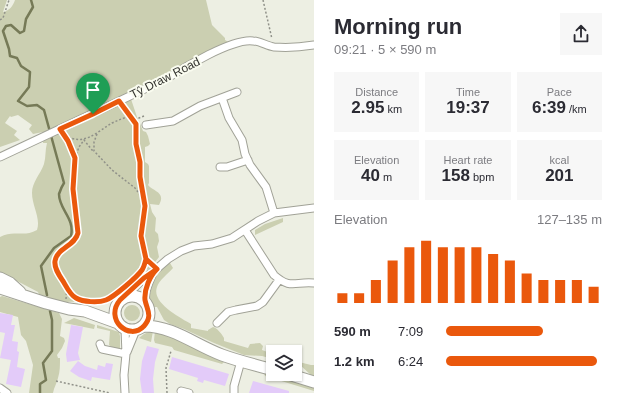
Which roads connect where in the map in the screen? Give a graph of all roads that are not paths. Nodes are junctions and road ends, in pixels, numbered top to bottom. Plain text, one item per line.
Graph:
1 (314, 45) edge
2 (237, 92) dead end
3 (222, 98) junction
4 (146, 125) dead end
5 (0, 157) edge
6 (248, 160) junction
7 (220, 166) dead end
8 (314, 208) edge
9 (274, 213) junction
10 (245, 230) junction
11 (155, 271) junction
12 (0, 278) edge
13 (279, 280) junction
14 (314, 282) edge
15 (0, 288) edge
16 (24, 296) junction
17 (121, 300) junction
18 (147, 306) junction
19 (85, 311) junction
20 (217, 323) dead end
21 (131, 327) junction
22 (175, 331) junction
23 (100, 344) dead end
24 (126, 354) junction
25 (241, 361) junction
26 (266, 368) edge
27 (302, 378) edge
28 (314, 382) edge
29 (0, 388) edge
30 (181, 391) dead end
31 (7, 393) edge
32 (126, 393) edge
33 (189, 393) edge
34 (234, 393) edge

1 - 5 street, Tŷ Draw Road
2 - 3 street
3 - 4 street
3 - 6 street
6 - 7 street
6 - 9 street
8 - 9 street
9 - 10 street
10 - 11 street
10 - 13 street
11 - 17 street
11 - 18 street
12 - 16 street
13 - 14 street
13 - 20 street
15 - 16 street
16 - 19 street
17 - 18 street
17 - 19 street
17 - 21 street
18 - 21 street
18 - 22 street
19 - 21 street
21 - 22 street
21 - 24 street
21 - 24 street
22 - 25 street
23 - 24 street
24 - 32 street
25 - 26 street
25 - 34 street
27 - 28 street
29 - 31 street
30 - 33 street

